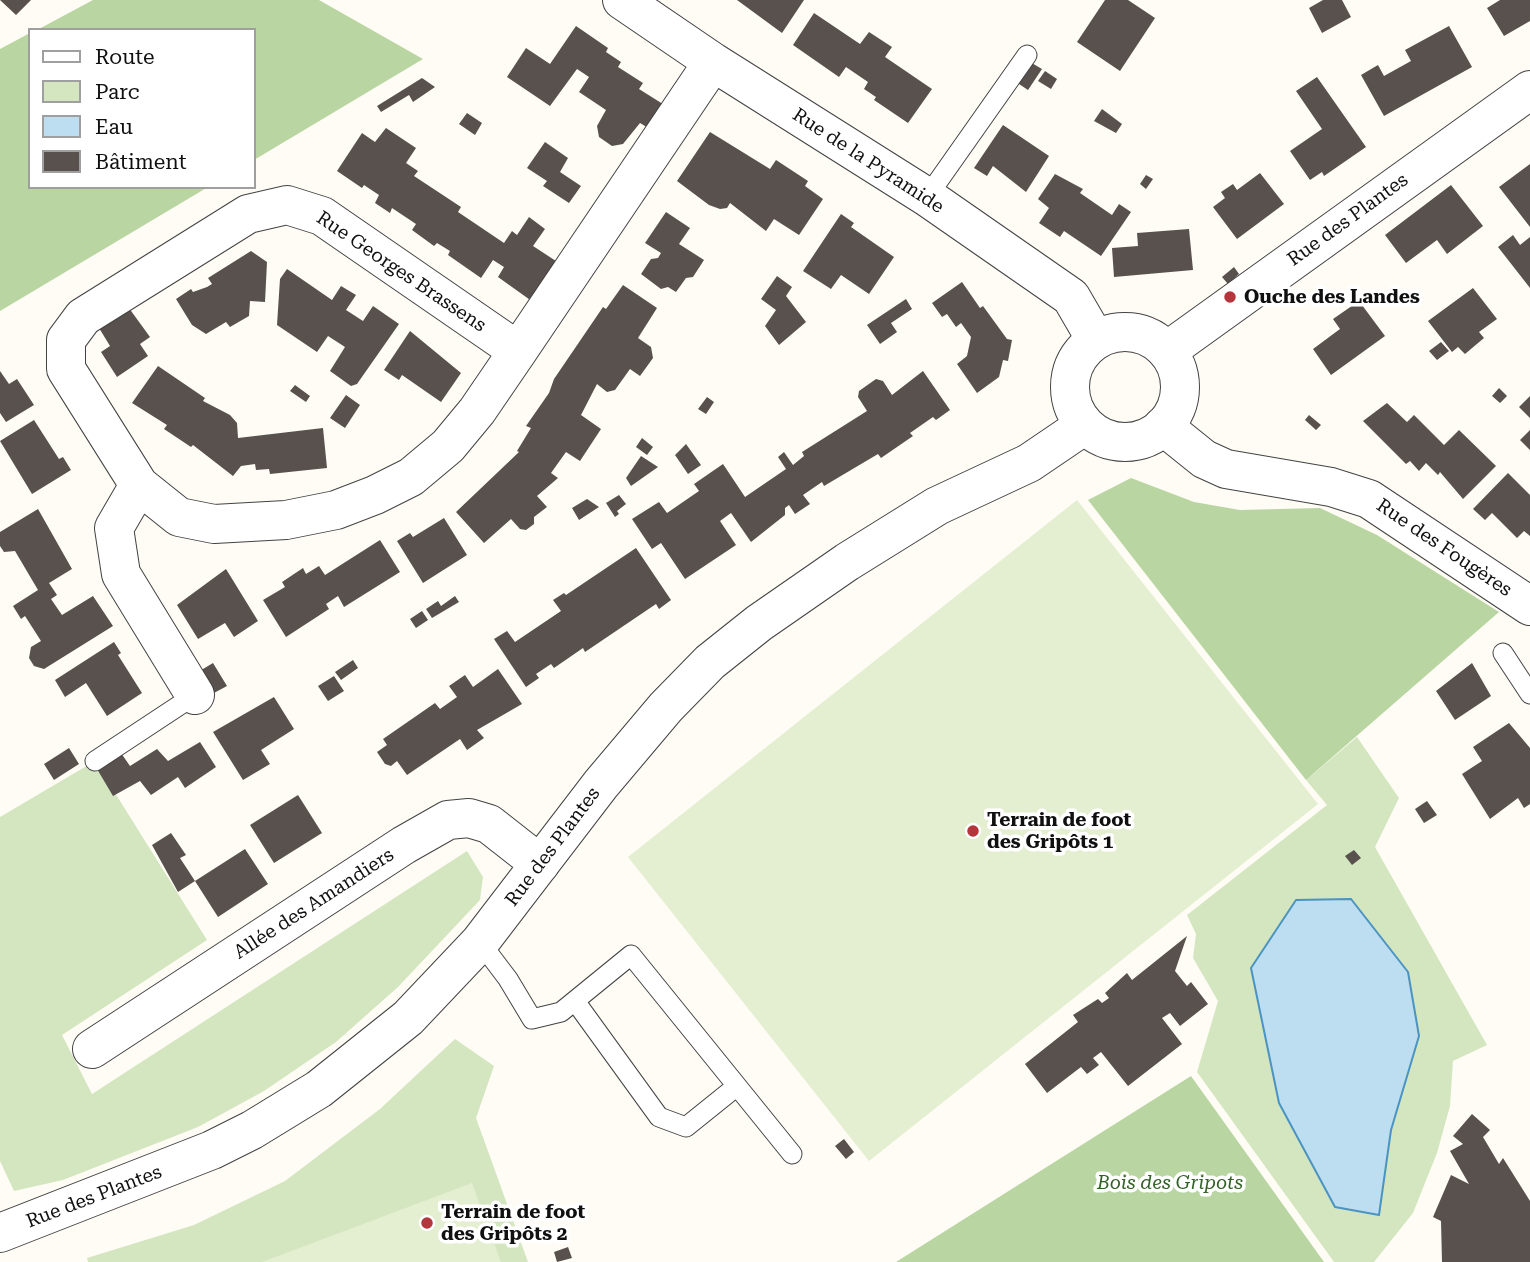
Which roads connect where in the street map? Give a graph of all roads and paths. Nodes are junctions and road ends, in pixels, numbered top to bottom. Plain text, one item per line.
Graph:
1 (622, 0) edge
2 (1027, 55) dead end
3 (713, 62) junction
4 (1530, 90) edge
5 (928, 197) junction
6 (1096, 340) junction
7 (519, 351) junction
8 (1167, 351) junction
9 (1085, 425) junction
10 (1163, 426) junction
11 (139, 485) junction
12 (1530, 606) edge
13 (1503, 653) dead end
14 (1530, 694) edge
15 (195, 695) joint
16 (95, 761) dead end
17 (540, 864) junction
18 (480, 942) junction
19 (575, 1001) junction
20 (92, 1049) dead end
21 (737, 1086) junction
22 (792, 1154) dead end
23 (0, 1233) edge

1 - 3 street, Rue de la Pyramide
2 - 5 lane
3 - 5 street, Rue de la Pyramide
3 - 7 street, Rue Georges Brassens
4 - 8 street, Rue des Plantes
5 - 6 street, Rue de la Pyramide
6 - 8 street
6 - 9 street
7 - 11 street, Rue Georges Brassens
7 - 11 street, Rue Georges Brassens
8 - 10 street
9 - 10 street
9 - 17 street, Rue des Plantes
10 - 12 street, Rue des Fougères
11 - 15 street
13 - 14 lane
15 - 16 lane
17 - 18 street, Rue des Plantes
17 - 20 street, Allée des Amandiers
18 - 19 lane
18 - 23 street, Rue des Plantes
19 - 21 lane
19 - 21 lane
21 - 22 lane

